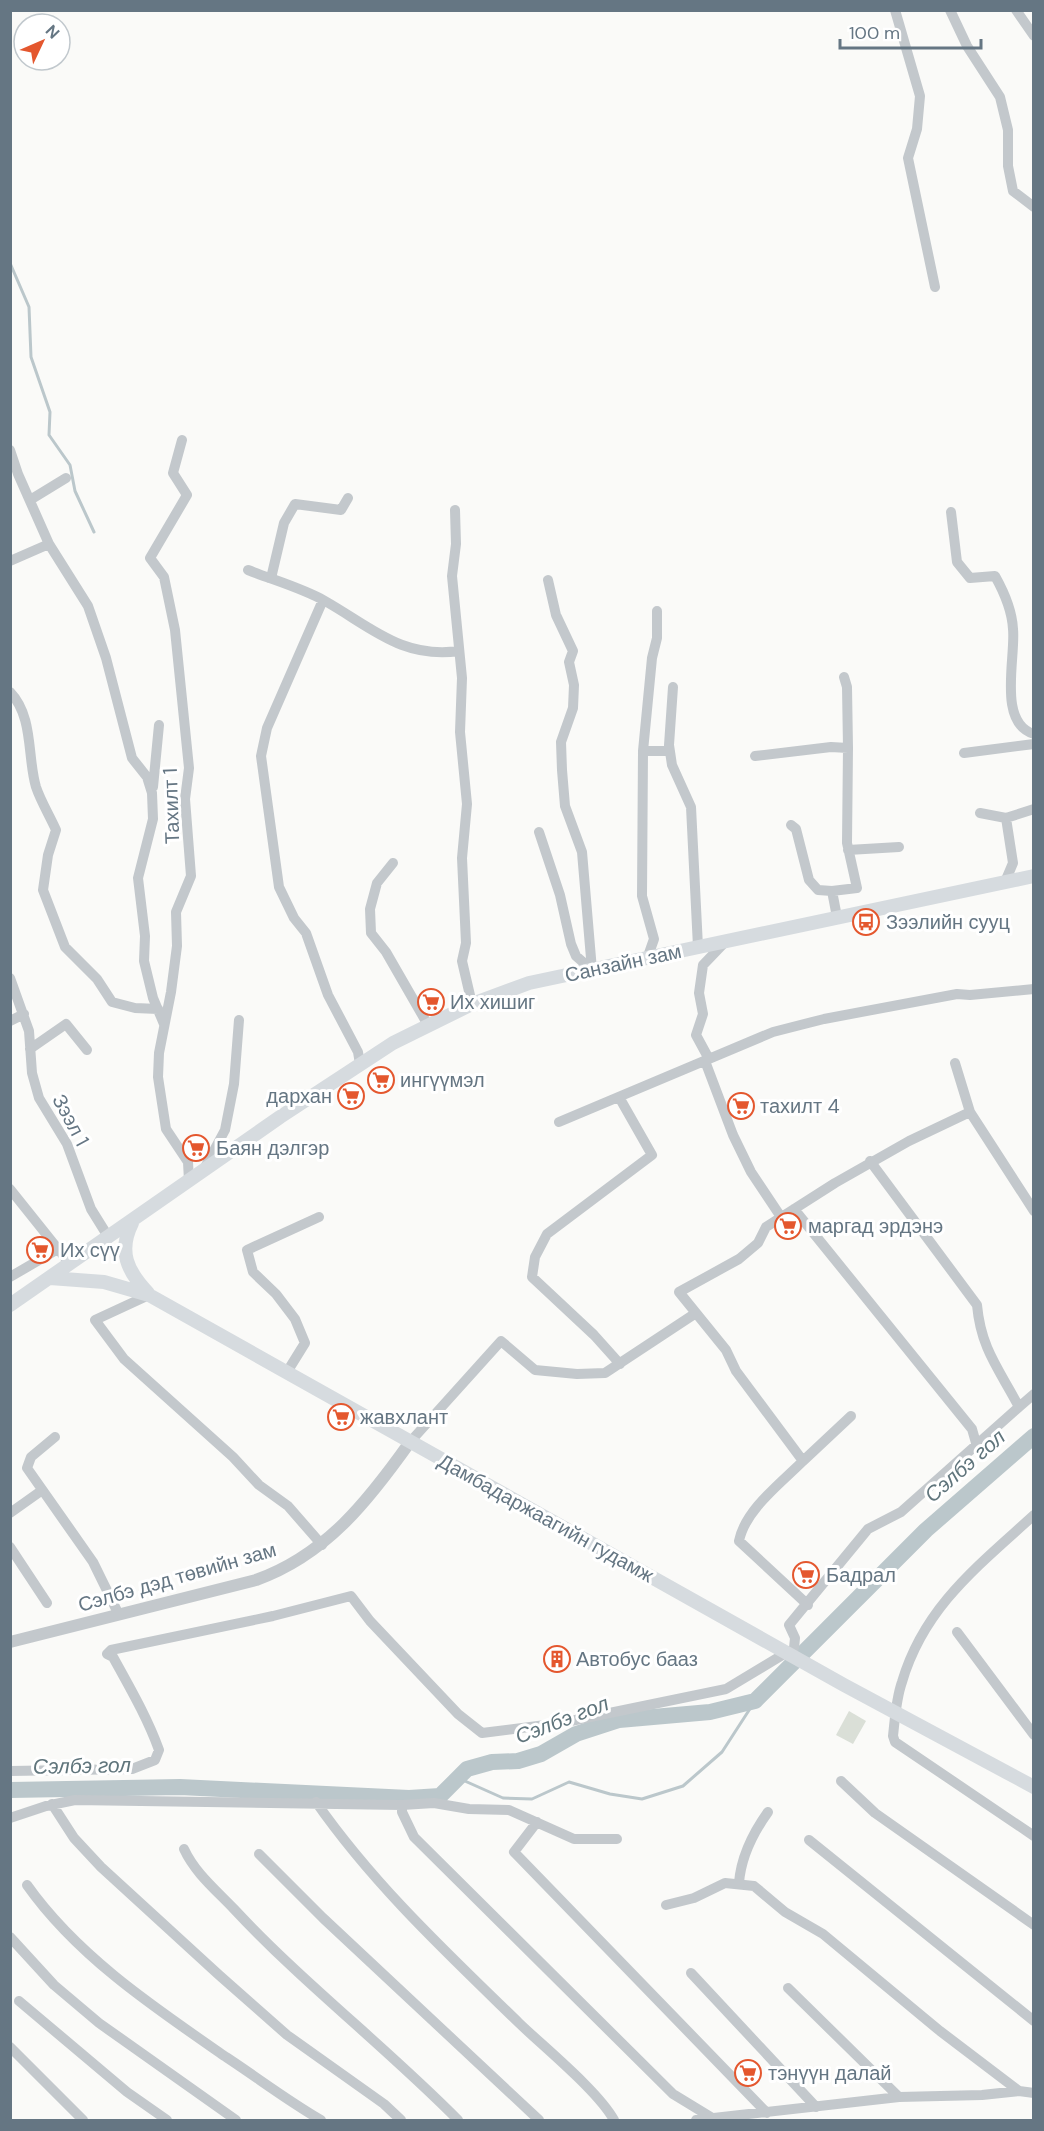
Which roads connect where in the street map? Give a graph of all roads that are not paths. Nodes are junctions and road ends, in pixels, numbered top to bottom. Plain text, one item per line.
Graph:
1 (895, 10) edge
2 (950, 10) edge
3 (1016, 10) edge
4 (1034, 36) edge
5 (1034, 207) edge
6 (935, 288) dead end
7 (182, 440) dead end
8 (10, 450) edge
9 (66, 478) dead end
10 (348, 498) dead end
11 (30, 500) junction
12 (454, 510) dead end
13 (951, 512) dead end
14 (49, 544) junction
15 (10, 561) edge
16 (248, 570) dead end
17 (269, 579) junction
18 (548, 580) dead end
19 (323, 600) junction
20 (657, 611) dead end
21 (459, 651) junction
22 (844, 676) dead end
23 (673, 687) dead end
24 (10, 692) edge
25 (159, 724) dead end
26 (1034, 734) edge
27 (1034, 744) edge
28 (848, 748) junction
29 (670, 750) junction
30 (643, 751) junction
31 (964, 753) dead end
32 (755, 756) dead end
33 (152, 793) junction
34 (1034, 809) edge
35 (980, 813) dead end
36 (1006, 818) junction
37 (791, 825) dead end
38 (539, 832) dead end
39 (899, 848) dead end
40 (848, 850) junction
41 (393, 863) dead end
42 (1034, 876) edge
43 (1005, 882) junction
44 (832, 891) junction
45 (837, 917) junction
46 (726, 941) junction
47 (698, 947) junction
48 (647, 959) junction
49 (592, 970) junction
50 (10, 978) edge
51 (1034, 989) edge
52 (472, 1004) junction
53 (158, 1009) junction
54 (24, 1014) junction
55 (239, 1020) dead end
56 (10, 1021) edge
57 (164, 1024) junction
58 (428, 1025) junction
59 (30, 1049) junction
60 (87, 1050) dead end
61 (707, 1060) junction
62 (955, 1063) dead end
63 (360, 1064) junction
64 (619, 1097) junction
65 (970, 1112) junction
66 (559, 1122) dead end
67 (870, 1161) junction
68 (203, 1172) junction
69 (189, 1181) junction
70 (12, 1195) edge
71 (794, 1209) junction
72 (1034, 1211) edge
73 (781, 1217) junction
74 (319, 1218) dead end
75 (133, 1221) junction
76 (108, 1238) junction
77 (58, 1250) junction
78 (70, 1264) junction
79 (10, 1277) edge
80 (50, 1278) junction
81 (149, 1295) junction
82 (10, 1305) edge
83 (696, 1313) junction
84 (620, 1364) junction
85 (287, 1372) junction
86 (1034, 1394) edge
87 (1018, 1407) junction
88 (851, 1416) dead end
89 (55, 1437) dead end
90 (410, 1442) junction
91 (976, 1443) junction
92 (803, 1461) junction
93 (42, 1491) junction
94 (10, 1513) edge
95 (1034, 1515) edge
96 (322, 1545) junction
97 (10, 1547) edge
98 (47, 1603) dead end
99 (808, 1605) junction
100 (119, 1615) junction
101 (957, 1632) dead end
102 (10, 1642) edge
103 (896, 1712) junction
104 (1034, 1735) edge
105 (10, 1771) edge
106 (841, 1781) dead end
107 (1034, 1787) edge
108 (316, 1802) junction
109 (52, 1804) junction
110 (402, 1805) junction
111 (768, 1812) dead end
112 (10, 1818) edge
113 (537, 1822) junction
114 (1034, 1836) edge
115 (617, 1839) dead end
116 (808, 1840) dead end
117 (184, 1849) dead end
118 (259, 1854) dead end
119 (739, 1883) junction
120 (27, 1885) dead end
121 (666, 1905) dead end
122 (1034, 1926) edge
123 (10, 1937) edge
124 (691, 1973) dead end
125 (788, 1988) dead end
126 (19, 2001) dead end
127 (1034, 2021) edge
128 (10, 2047) edge
129 (1019, 2091) junction
130 (1034, 2093) edge
131 (899, 2097) junction
132 (816, 2107) junction
133 (767, 2113) junction
134 (714, 2119) edge
135 (82, 2121) edge
136 (167, 2121) edge
137 (236, 2121) edge
138 (321, 2121) edge
139 (401, 2121) edge
140 (458, 2121) edge
141 (540, 2121) edge
142 (614, 2121) edge
143 (696, 2121) edge

1 - 6 street
2 - 5 street
3 - 4 street
7 - 57 street, Тахилт 1
8 - 11 street
9 - 11 street
10 - 17 street
11 - 14 street
12 - 21 street
13 - 26 street
14 - 15 street
14 - 33 street
16 - 17 street
17 - 19 street
18 - 49 street
19 - 21 street
19 - 63 street
20 - 30 street
21 - 52 street
22 - 28 street
23 - 29 street
24 - 53 street
25 - 33 street
27 - 31 street
28 - 32 street
28 - 40 street
29 - 30 street
29 - 47 street
30 - 48 street
33 - 53 street
34 - 36 street
35 - 36 street
36 - 43 street
37 - 44 street
38 - 49 street
39 - 40 street
40 - 44 street
41 - 58 street
42 - 43 main road, Санзайн зам
43 - 45 main road, Санзайн зам
44 - 45 street
45 - 46 main road, Санзайн зам
46 - 47 main road, Санзайн зам
46 - 61 street
47 - 48 main road, Санзайн зам
48 - 49 main road, Санзайн зам
49 - 52 main road, Санзайн зам
50 - 54 street, Зээл 1
51 - 61 street
52 - 58 main road, Санзайн зам
53 - 57 street
54 - 56 street
54 - 59 street, Зээл 1
55 - 68 street
57 - 69 street, Тахилт 1
58 - 63 main road, Санзайн зам
59 - 60 street
59 - 76 street, Зээл 1
61 - 64 street
61 - 73 street
62 - 65 street
63 - 68 main road, Санзайн зам
64 - 66 street
64 - 84 street
65 - 67 street
65 - 72 street
67 - 71 street
67 - 87 street
68 - 69 main road, Санзайн зам
69 - 75 main road, Санзайн зам
70 - 77 street
71 - 73 street
71 - 91 street
73 - 83 street
74 - 85 street
75 - 76 main road, Санзайн зам
75 - 81 main road
76 - 78 main road, Санзайн зам
77 - 78 street
77 - 79 street
78 - 80 main road, Санзайн зам
80 - 81 main road, Дамбадаржаагийн гудамж
80 - 82 main road, Санзайн зам
81 - 85 main road, Дамбадаржаагийн гудамж
81 - 96 street
83 - 84 street
83 - 92 street
84 - 90 street
85 - 90 main road, Дамбадаржаагийн гудамж
86 - 87 street
87 - 91 street
88 - 92 street
89 - 93 street
90 - 96 street, Сэлбэ дэд төвийн зам
90 - 103 main road, Дамбадаржаагийн гудамж
91 - 99 street
92 - 99 street
93 - 94 street
93 - 100 street
95 - 103 street
96 - 100 street, Сэлбэ дэд төвийн зам
97 - 98 street
99 - 105 street
100 - 102 street, Сэлбэ дэд төвийн зам
101 - 104 street
103 - 107 main road, Дамбадаржаагийн гудамж
103 - 114 street
106 - 122 street
108 - 109 street
108 - 110 street
108 - 142 street
109 - 112 street
109 - 139 street
110 - 113 street
110 - 134 street
111 - 119 street
113 - 115 street
113 - 133 street
116 - 127 street
117 - 140 street
118 - 141 street
119 - 121 street
119 - 129 street
120 - 138 street
123 - 137 street
124 - 132 street
125 - 131 street
126 - 136 street
128 - 135 street
129 - 130 street
129 - 131 street
131 - 132 street
132 - 133 street
133 - 134 street
134 - 143 street

